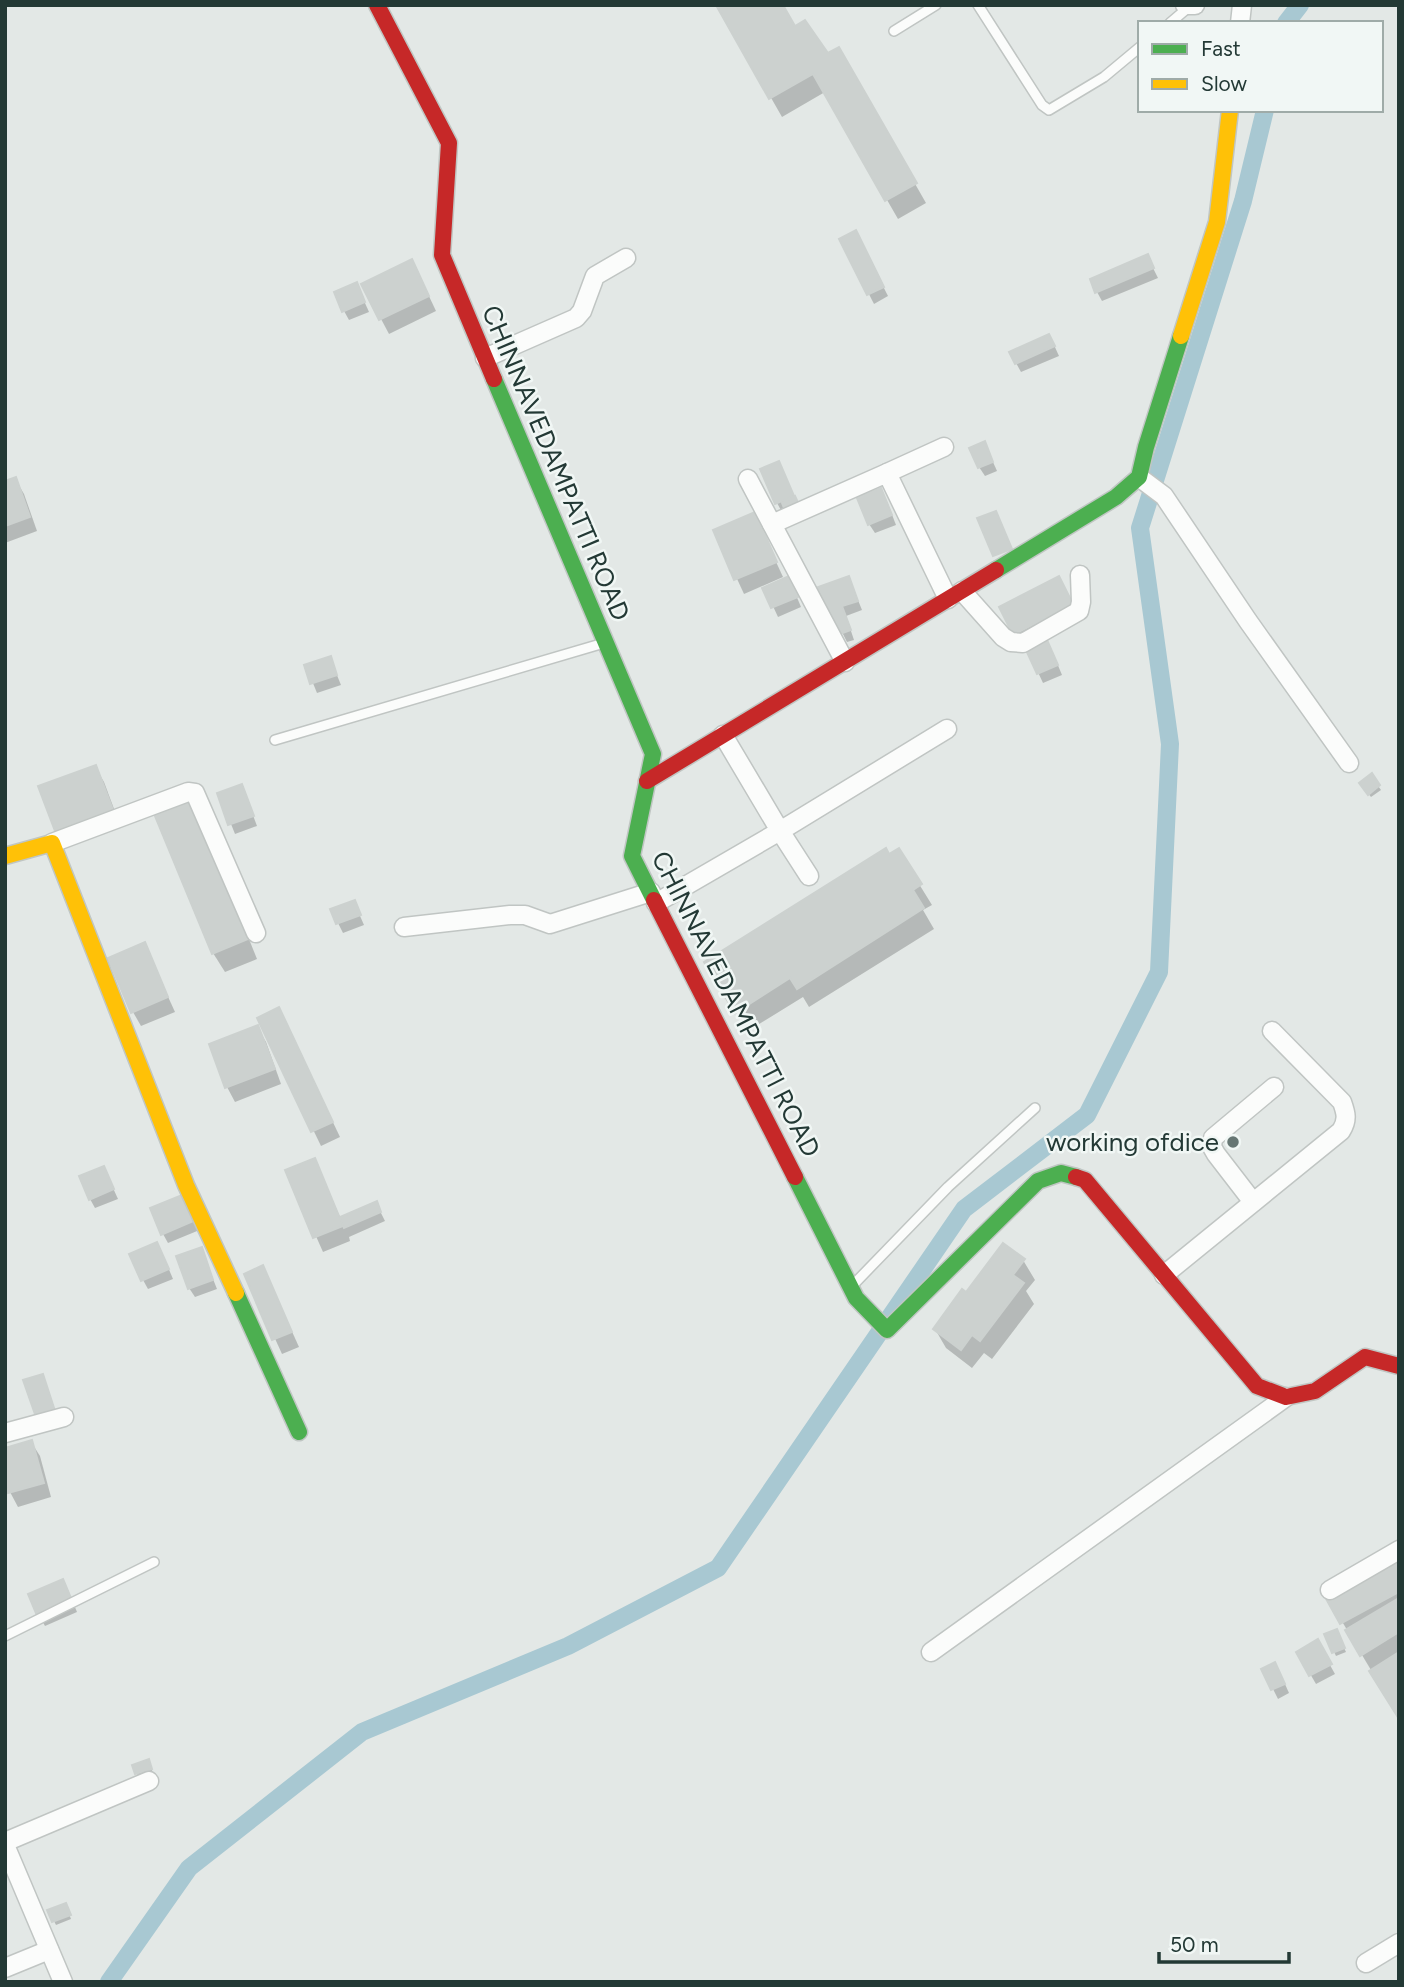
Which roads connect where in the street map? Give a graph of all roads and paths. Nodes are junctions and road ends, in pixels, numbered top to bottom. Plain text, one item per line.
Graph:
1 (377, 5) edge
2 (936, 5) edge
3 (978, 5) edge
4 (1190, 6) edge
5 (1172, 21) edge
6 (894, 31) dead end
7 (1138, 49) edge
8 (1230, 112) edge
9 (625, 258) dead end
10 (485, 358) junction
11 (944, 447) dead end
12 (887, 473) junction
13 (1140, 478) junction
14 (748, 479) dead end
15 (772, 524) junction
16 (1080, 575) dead end
17 (955, 595) junction
18 (606, 642) junction
19 (845, 662) junction
20 (947, 729) dead end
21 (723, 735) junction
22 (275, 740) dead end
23 (1349, 763) dead end
24 (648, 781) junction
25 (780, 831) junction
26 (52, 843) junction
27 (5, 856) edge
28 (809, 876) dead end
29 (653, 897) junction
30 (404, 927) dead end
31 (256, 933) dead end
32 (1272, 1031) dead end
33 (1275, 1087) dead end
34 (1035, 1108) dead end
35 (1253, 1202) junction
36 (1164, 1275) junction
37 (854, 1292) junction
38 (1399, 1366) edge
39 (1286, 1397) junction
40 (64, 1417) dead end
41 (299, 1432) dead end
42 (5, 1433) edge
43 (1399, 1550) edge
44 (153, 1562) dead end
45 (1330, 1590) dead end
46 (5, 1636) edge
47 (931, 1651) dead end
48 (149, 1781) dead end
49 (5, 1843) edge
50 (1399, 1943) edge
51 (49, 1950) junction
52 (1366, 1963) dead end
53 (5, 1968) edge
54 (63, 1982) edge

1 - 10 street, CHINNAVEDAMPATTI ROAD
2 - 6 lane
3 - 7 lane
4 - 5 lane
8 - 13 street
9 - 10 street
10 - 18 street, CHINNAVEDAMPATTI ROAD
11 - 12 street
12 - 15 street
12 - 17 street
13 - 17 street
13 - 23 street
14 - 15 street
15 - 19 street
16 - 17 street
17 - 19 street
18 - 22 lane
18 - 24 street, CHINNAVEDAMPATTI ROAD
19 - 21 street
20 - 25 street
21 - 24 street
21 - 25 street
24 - 29 street, CHINNAVEDAMPATTI ROAD
25 - 28 street
25 - 29 street
26 - 27 street
26 - 31 street
26 - 41 street
29 - 30 street
29 - 37 street, CHINNAVEDAMPATTI ROAD
32 - 35 street
33 - 35 street
34 - 37 lane
35 - 36 street
36 - 37 street, CHINNAVEDAMPATTI ROAD
36 - 39 street, CHINNAVEDAMPATTI ROAD
38 - 39 street
39 - 47 street
40 - 42 street
43 - 45 street
44 - 46 lane
48 - 49 street
49 - 51 street
50 - 52 street
51 - 53 street
51 - 54 street

